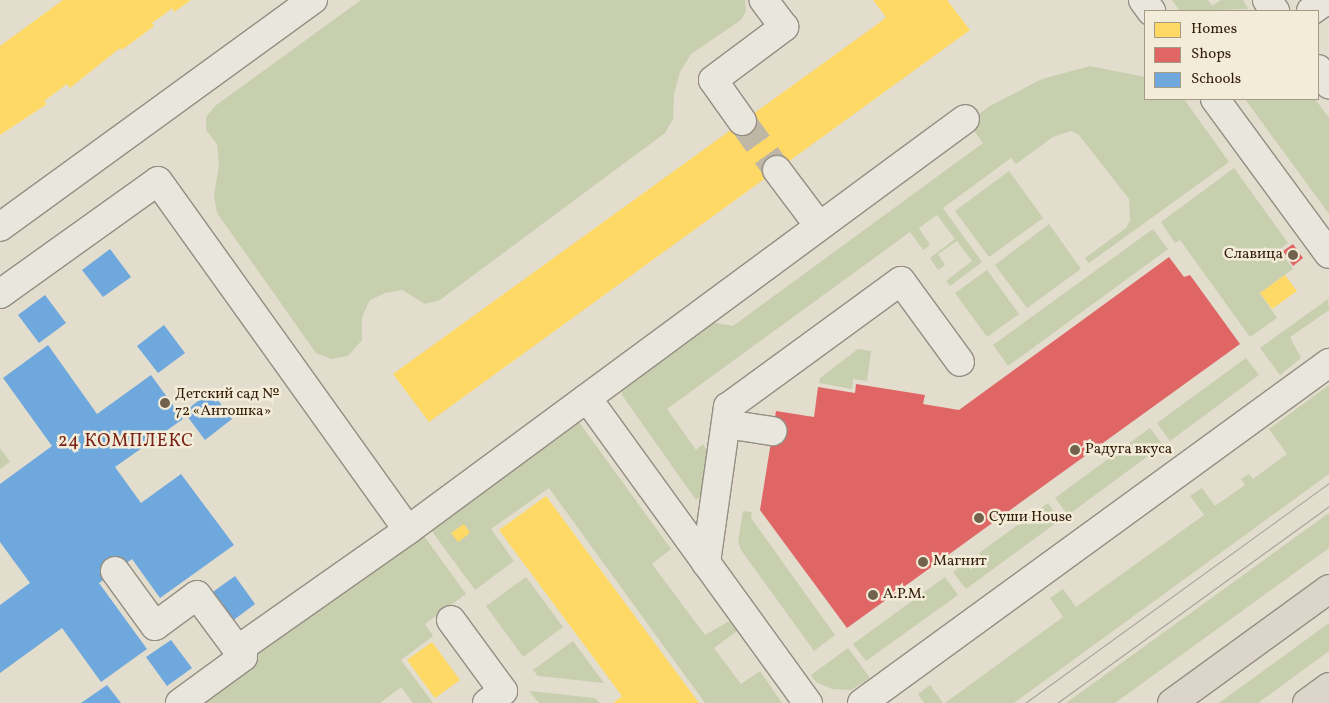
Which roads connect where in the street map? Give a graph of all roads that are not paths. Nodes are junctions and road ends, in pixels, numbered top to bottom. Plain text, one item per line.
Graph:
1 (313, 0) edge
2 (764, 0) edge
3 (1142, 0) edge
4 (1328, 1) edge
5 (1150, 10) edge
6 (1313, 10) edge
7 (1319, 70) edge
8 (1329, 84) edge
9 (1216, 100) edge
10 (965, 119) dead end
11 (742, 121) tunnel mouth
12 (777, 170) tunnel mouth
13 (819, 226) junction
14 (0, 227) edge
15 (1329, 254) edge
16 (0, 294) edge
17 (960, 362) dead end
18 (1329, 363) edge
19 (587, 398) junction
20 (726, 424) junction
21 (772, 431) dead end
22 (408, 530) junction
23 (706, 564) junction
24 (115, 571) dead end
25 (1329, 589) edge
26 (450, 620) dead end
27 (237, 650) junction
28 (1329, 687) edge
29 (180, 703) edge
30 (487, 703) edge
31 (808, 703) edge
32 (862, 703) edge
33 (1172, 703) edge
34 (1306, 703) edge

1 - 14 street
2 - 11 street
3 - 5 street
4 - 6 street
7 - 8 street
9 - 15 street
10 - 13 street
12 - 13 street
13 - 19 street
16 - 22 street
17 - 20 street
18 - 32 street
19 - 22 street
19 - 23 street
20 - 21 street
20 - 23 street
22 - 27 street
23 - 31 street
24 - 27 street
25 - 33 main road
26 - 30 street
27 - 29 street
28 - 34 main road

